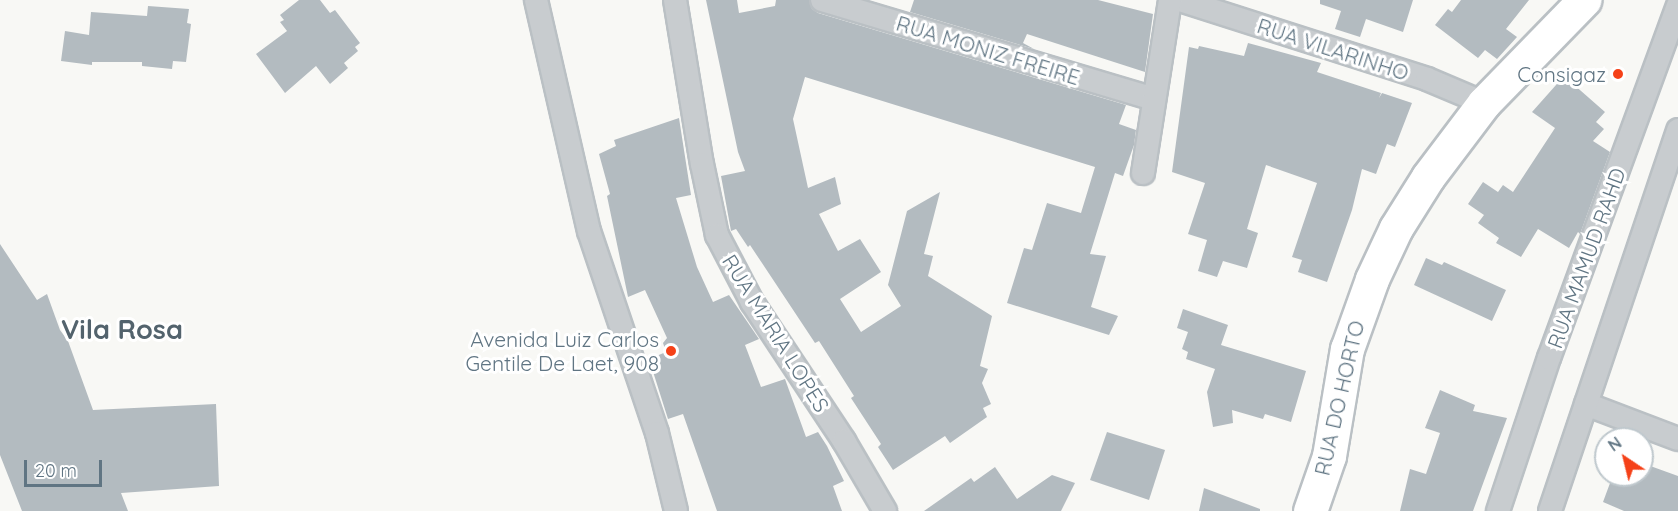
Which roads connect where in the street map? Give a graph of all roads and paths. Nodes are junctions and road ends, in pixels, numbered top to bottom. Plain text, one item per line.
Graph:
1 (536, 0) edge
2 (675, 0) edge
3 (822, 0) edge
4 (1170, 0) edge
5 (1180, 0) edge
6 (1584, 0) edge
7 (1678, 6) edge
8 (1154, 99) junction
9 (1484, 104) junction
10 (1678, 130) edge
11 (1143, 173) dead end
12 (1586, 404) junction
13 (1678, 439) edge
14 (676, 511) edge
15 (885, 511) edge
16 (1310, 511) edge
17 (1498, 511) edge
18 (1550, 511) edge

1 - 14 street
2 - 15 street, RUA MARIA LOPES
3 - 8 street, RUA MONIZ FREIRE
4 - 8 street
5 - 9 street, RUA VILARINHO
6 - 9 main road, RUA DO HORTO
7 - 17 street, RUA MAMUD RAHD
8 - 11 street
9 - 16 main road, RUA DO HORTO
10 - 12 street, RUA MAMUD RAHD
12 - 13 street
12 - 18 street, RUA MAMUD RAHD

